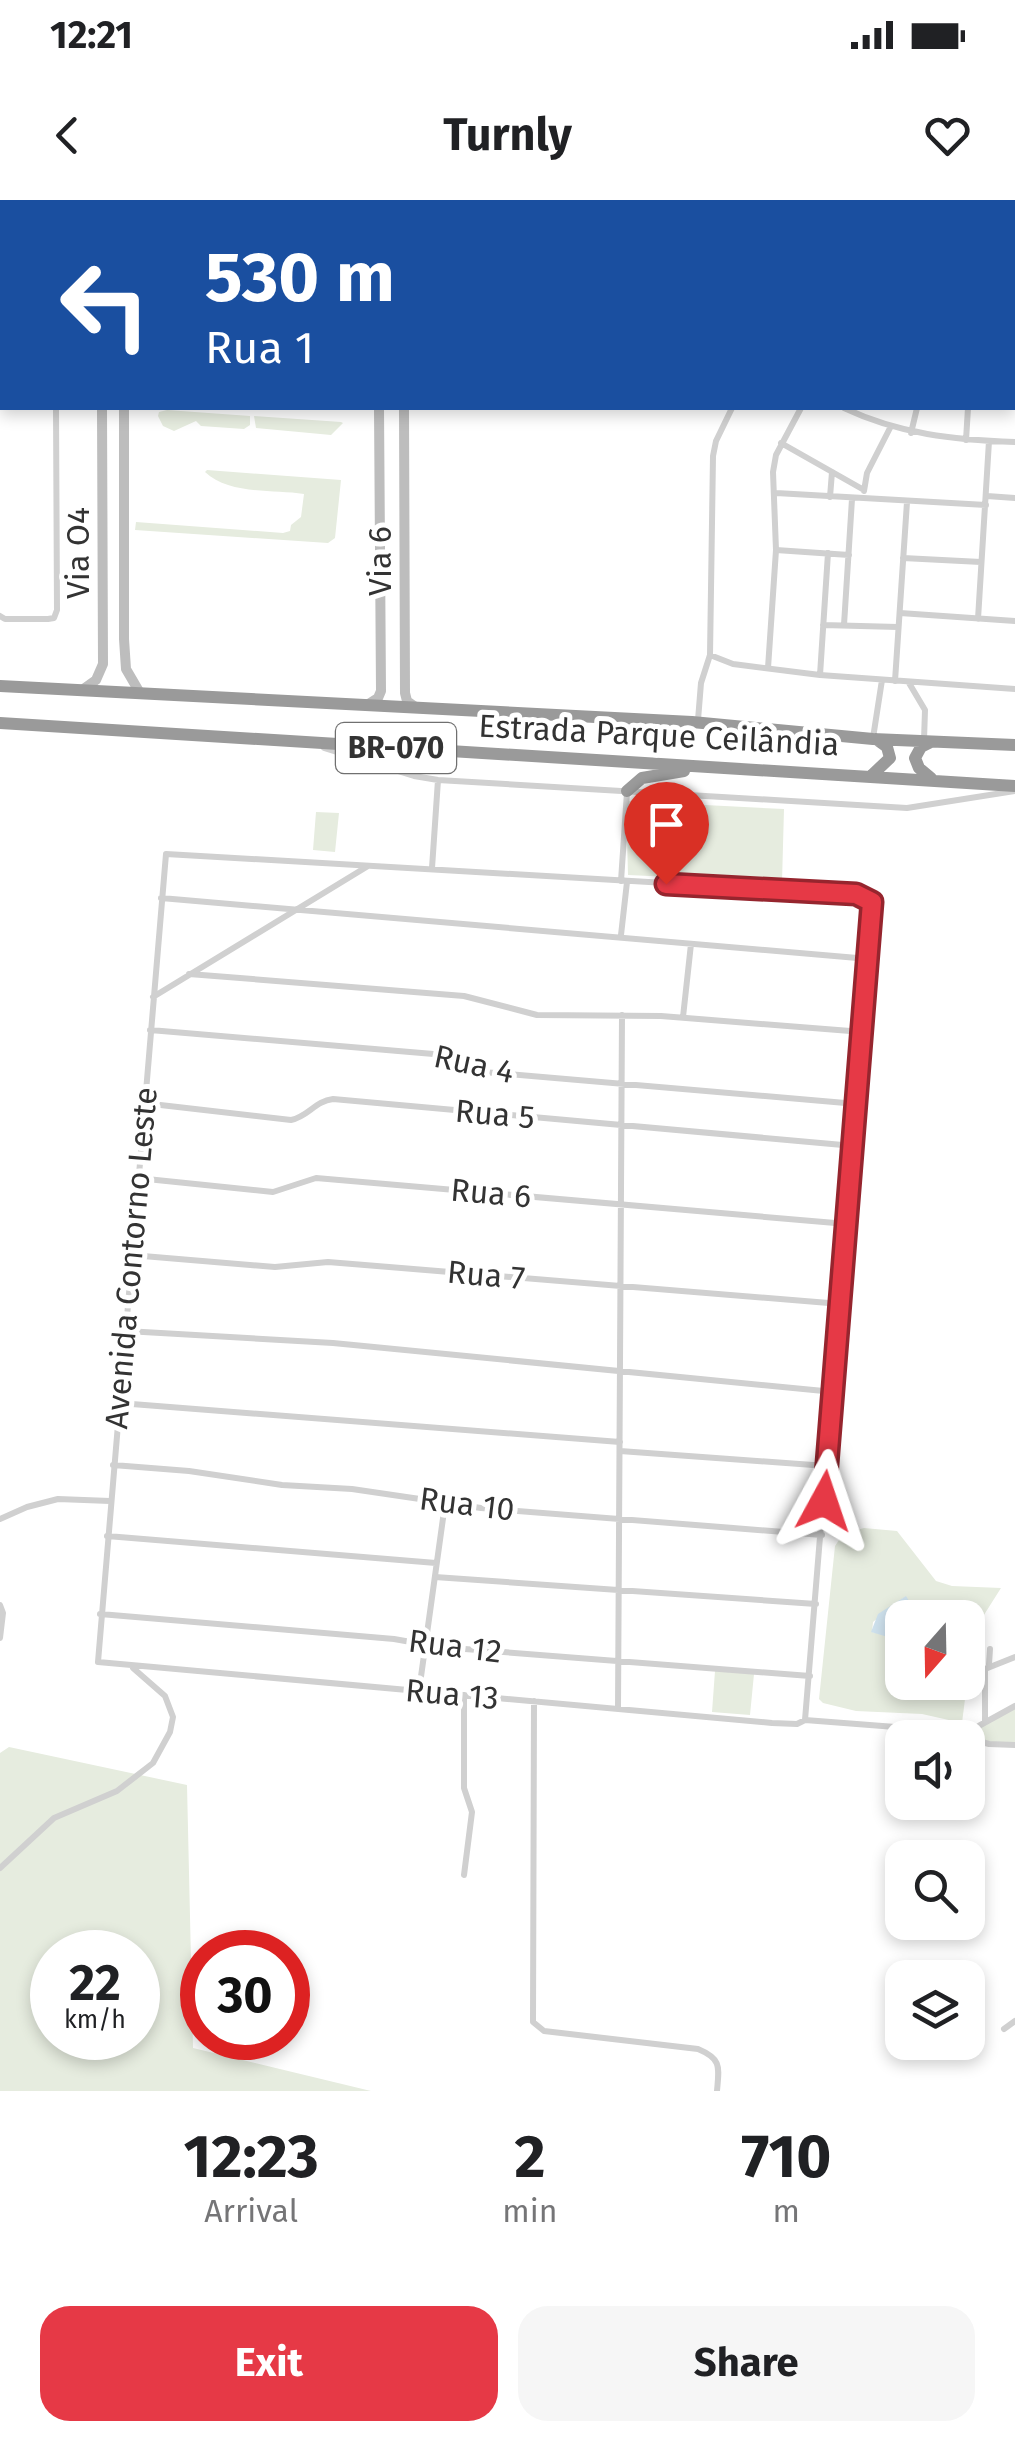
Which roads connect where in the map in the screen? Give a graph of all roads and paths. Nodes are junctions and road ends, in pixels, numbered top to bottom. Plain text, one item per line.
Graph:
1 (56, 410) edge
2 (102, 410) edge
3 (124, 410) edge
4 (379, 410) edge
5 (404, 410) edge
6 (731, 410) edge
7 (800, 410) edge
8 (850, 410) edge
9 (917, 410) edge
10 (968, 410) edge
11 (890, 428) junction
12 (911, 433) junction
13 (966, 440) junction
14 (989, 441) junction
15 (1015, 442) edge
16 (781, 444) junction
17 (380, 447) junction
18 (832, 472) junction
19 (776, 492) junction
20 (865, 495) junction
21 (830, 497) junction
22 (1015, 498) edge
23 (852, 499) junction
24 (987, 500) junction
25 (102, 502) junction
26 (907, 502) junction
27 (404, 529) junction
28 (125, 533) junction
29 (776, 550) junction
30 (828, 554) junction
31 (849, 556) junction
32 (125, 557) junction
33 (902, 558) junction
34 (103, 560) junction
35 (982, 562) junction
36 (900, 614) junction
37 (0, 616) edge
38 (978, 618) junction
39 (1015, 621) edge
40 (823, 625) junction
41 (844, 625) junction
42 (898, 627) junction
43 (710, 655) junction
44 (768, 668) junction
45 (820, 676) junction
46 (882, 680) junction
47 (896, 682) junction
48 (909, 682) junction
49 (0, 686) edge
50 (1015, 688) edge
51 (82, 690) junction
52 (140, 693) junction
53 (366, 706) junction
54 (418, 709) junction
55 (0, 723) edge
56 (698, 723) junction
57 (875, 739) junction
58 (928, 741) junction
59 (308, 743) junction
60 (1015, 745) edge
61 (720, 768) junction
62 (872, 775) junction
63 (931, 778) junction
64 (438, 780) junction
65 (1015, 788) edge
66 (627, 791) junction
67 (369, 865) junction
68 (432, 868) junction
69 (624, 881) junction
70 (161, 898) junction
71 (295, 909) junction
72 (621, 935) junction
73 (690, 944) junction
74 (870, 959) junction
75 (189, 974) junction
76 (153, 997) junction
77 (622, 1015) junction
78 (682, 1017) junction
79 (150, 1030) junction
80 (863, 1032) junction
81 (620, 1084) junction
82 (144, 1103) junction
83 (857, 1104) junction
84 (621, 1126) junction
85 (854, 1146) junction
86 (137, 1178) junction
87 (622, 1205) junction
88 (848, 1224) junction
89 (131, 1255) junction
90 (622, 1286) junction
91 (841, 1304) junction
92 (126, 1331) junction
93 (620, 1374) junction
94 (834, 1392) junction
95 (118, 1403) junction
96 (620, 1447) junction
97 (113, 1464) junction
98 (827, 1466) junction
99 (110, 1502) junction
100 (445, 1504) junction
101 (619, 1518) junction
102 (0, 1519) edge
103 (107, 1536) junction
104 (822, 1536) junction
105 (436, 1564) junction
106 (435, 1577) junction
107 (619, 1590) junction
108 (816, 1604) junction
109 (0, 1605) edge
110 (100, 1614) junction
111 (0, 1638) edge
112 (424, 1644) junction
113 (990, 1649) dead end
114 (1015, 1657) edge
115 (619, 1661) junction
116 (98, 1662) joint
117 (989, 1666) junction
118 (131, 1667) junction
119 (810, 1676) junction
120 (419, 1691) junction
121 (464, 1695) junction
122 (534, 1700) junction
123 (1015, 1706) edge
124 (618, 1709) junction
125 (805, 1720) junction
126 (985, 1720) edge
127 (985, 1722) edge
128 (885, 1728) edge
129 (985, 1742) edge
130 (1015, 1744) edge
131 (0, 1868) edge
132 (464, 1875) dead end
133 (1015, 2021) edge
134 (1004, 2029) dead end
135 (717, 2091) edge

1 - 37 street
2 - 25 main road, Via O4
3 - 28 main road, Via O4
4 - 17 main road, Via 6
5 - 27 main road, Via 6
6 - 43 street
7 - 16 street
8 - 11 street
9 - 12 street
10 - 13 street
11 - 12 street
11 - 20 street
12 - 13 street
13 - 14 street
14 - 15 street
14 - 24 street
16 - 18 street
16 - 19 street
17 - 27 main road
17 - 53 main road, Via 6
18 - 20 street
18 - 21 street
19 - 21 street
19 - 29 street
20 - 23 street
20 - 26 street
21 - 23 street
22 - 24 street
23 - 31 street
24 - 26 street
24 - 35 street
25 - 28 main road
25 - 34 main road, Via O4
26 - 33 street
27 - 54 main road, Via 6
28 - 32 main road, Via O4
29 - 30 street
29 - 44 street
30 - 31 street
30 - 40 street
31 - 41 street
32 - 34 main road
32 - 52 main road, Via O4
33 - 35 street
33 - 36 street
34 - 51 main road, Via O4
35 - 38 street
36 - 38 street
36 - 42 street
38 - 39 street
40 - 41 street
40 - 45 street
41 - 42 street
42 - 47 street
43 - 44 street
43 - 56 street
44 - 45 street
45 - 46 street
46 - 47 street
46 - 57 street
47 - 48 street
48 - 50 street
48 - 58 street
49 - 51 highway, Estrada Parque Ceilândia / BR-070
51 - 52 highway, Estrada Parque Ceilândia / BR-070
52 - 53 highway, Estrada Parque Ceilândia / BR-070
53 - 54 highway, Estrada Parque Ceilândia / BR-070
54 - 56 highway, Estrada Parque Ceilândia / BR-070
55 - 59 highway, Estrada Parque Ceilândia / BR-070
56 - 57 highway, Estrada Parque Ceilândia / BR-070
57 - 58 highway, Estrada Parque Ceilândia / BR-070
57 - 62 highway
58 - 60 highway, Estrada Parque Ceilândia / BR-070
58 - 63 highway
59 - 61 highway, Estrada Parque Ceilândia / BR-070
59 - 64 street
61 - 62 highway, Estrada Parque Ceilândia / BR-070
61 - 66 highway
62 - 63 highway, Estrada Parque Ceilândia / BR-070
63 - 65 highway, Estrada Parque Ceilândia / BR-070
64 - 66 street
64 - 68 street
65 - 66 street
66 - 69 street
67 - 68 street
67 - 70 street, Avenida Contorno Leste
67 - 71 street
68 - 69 street
69 - 72 street
69 - 74 street
70 - 71 street
70 - 76 street, Avenida Contorno Leste
71 - 72 street
71 - 75 street
72 - 73 street
73 - 74 street
73 - 78 street
74 - 80 street
75 - 76 street
75 - 77 street
76 - 79 street, Avenida Contorno Leste
77 - 78 street
77 - 81 street
78 - 80 street
79 - 81 street, Rua 4
79 - 82 street, Avenida Contorno Leste
80 - 83 street
81 - 83 street, Rua 4
81 - 84 street
82 - 84 street, Rua 5
82 - 86 street, Avenida Contorno Leste
83 - 85 street
84 - 85 street, Rua 5
84 - 87 street
85 - 88 street
86 - 87 street, Rua 6
86 - 89 street, Avenida Contorno Leste
87 - 88 street, Rua 6
87 - 90 street
88 - 91 street
89 - 90 street, Rua 7
89 - 92 street, Avenida Contorno Leste
90 - 91 street, Rua 7
90 - 93 street
91 - 94 street
92 - 93 street
92 - 95 street, Avenida Contorno Leste
93 - 94 street
93 - 96 street
94 - 98 street
95 - 96 street
95 - 97 street, Avenida Contorno Leste
96 - 98 street
96 - 101 street
97 - 99 street, Avenida Contorno Leste
97 - 100 street, Rua 10
98 - 104 street
99 - 102 street
99 - 103 street, Avenida Contorno Leste
100 - 101 street, Rua 10
100 - 105 street
101 - 104 street, Rua 10
101 - 107 street
103 - 105 street
103 - 110 street, Avenida Contorno Leste
104 - 108 street
105 - 106 street
106 - 107 street
106 - 112 street
107 - 108 street
107 - 115 street
108 - 119 street
109 - 111 street
110 - 112 street, Rua 12
110 - 116 street, Avenida Contorno Leste
112 - 115 street, Rua 12
112 - 120 street
113 - 117 street
114 - 117 street
115 - 119 street, Rua 12
115 - 124 street
116 - 118 street, Rua 13
117 - 126 street
118 - 120 street, Rua 13
118 - 131 street
119 - 125 street
120 - 121 street, Rua 13
121 - 122 street, Rua 13
121 - 132 street
122 - 124 street, Rua 13
122 - 135 street
123 - 127 street
124 - 125 street, Rua 13
125 - 128 street, Rua 13
129 - 130 street, Rua 13
133 - 134 street

